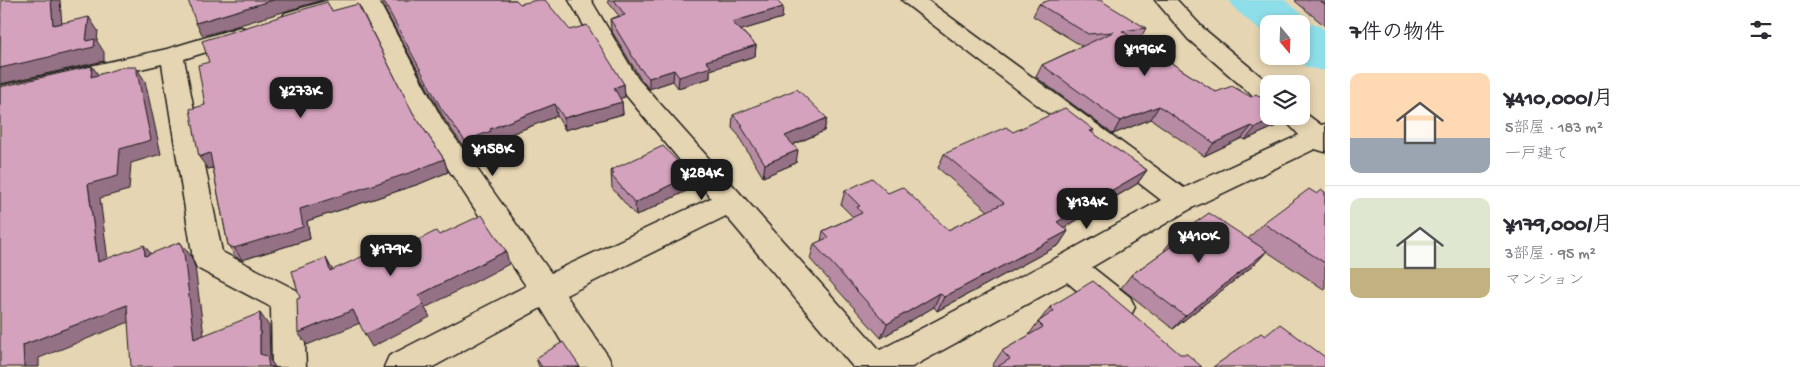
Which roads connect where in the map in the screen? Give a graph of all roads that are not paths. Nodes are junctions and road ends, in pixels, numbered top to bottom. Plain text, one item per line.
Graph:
1 (351, 0) edge
2 (367, 0) edge
3 (580, 0) edge
4 (913, 0) edge
5 (1166, 0) edge
6 (172, 55) junction
7 (1260, 88) edge
8 (0, 94) edge
9 (1305, 125) edge
10 (1322, 137) edge
11 (730, 201) junction
12 (1182, 201) junction
13 (1069, 266) junction
14 (546, 290) junction
15 (1138, 323) edge
16 (289, 367) edge
17 (401, 367) edge
18 (596, 367) edge
19 (874, 367) edge
20 (880, 367) edge

1 - 6 street
2 - 14 street
3 - 11 street
4 - 12 street
5 - 7 street
6 - 8 street
6 - 16 street
9 - 10 street
10 - 12 street
11 - 14 street
11 - 19 street
12 - 13 street
13 - 15 street
13 - 20 street
14 - 17 street
14 - 18 street

